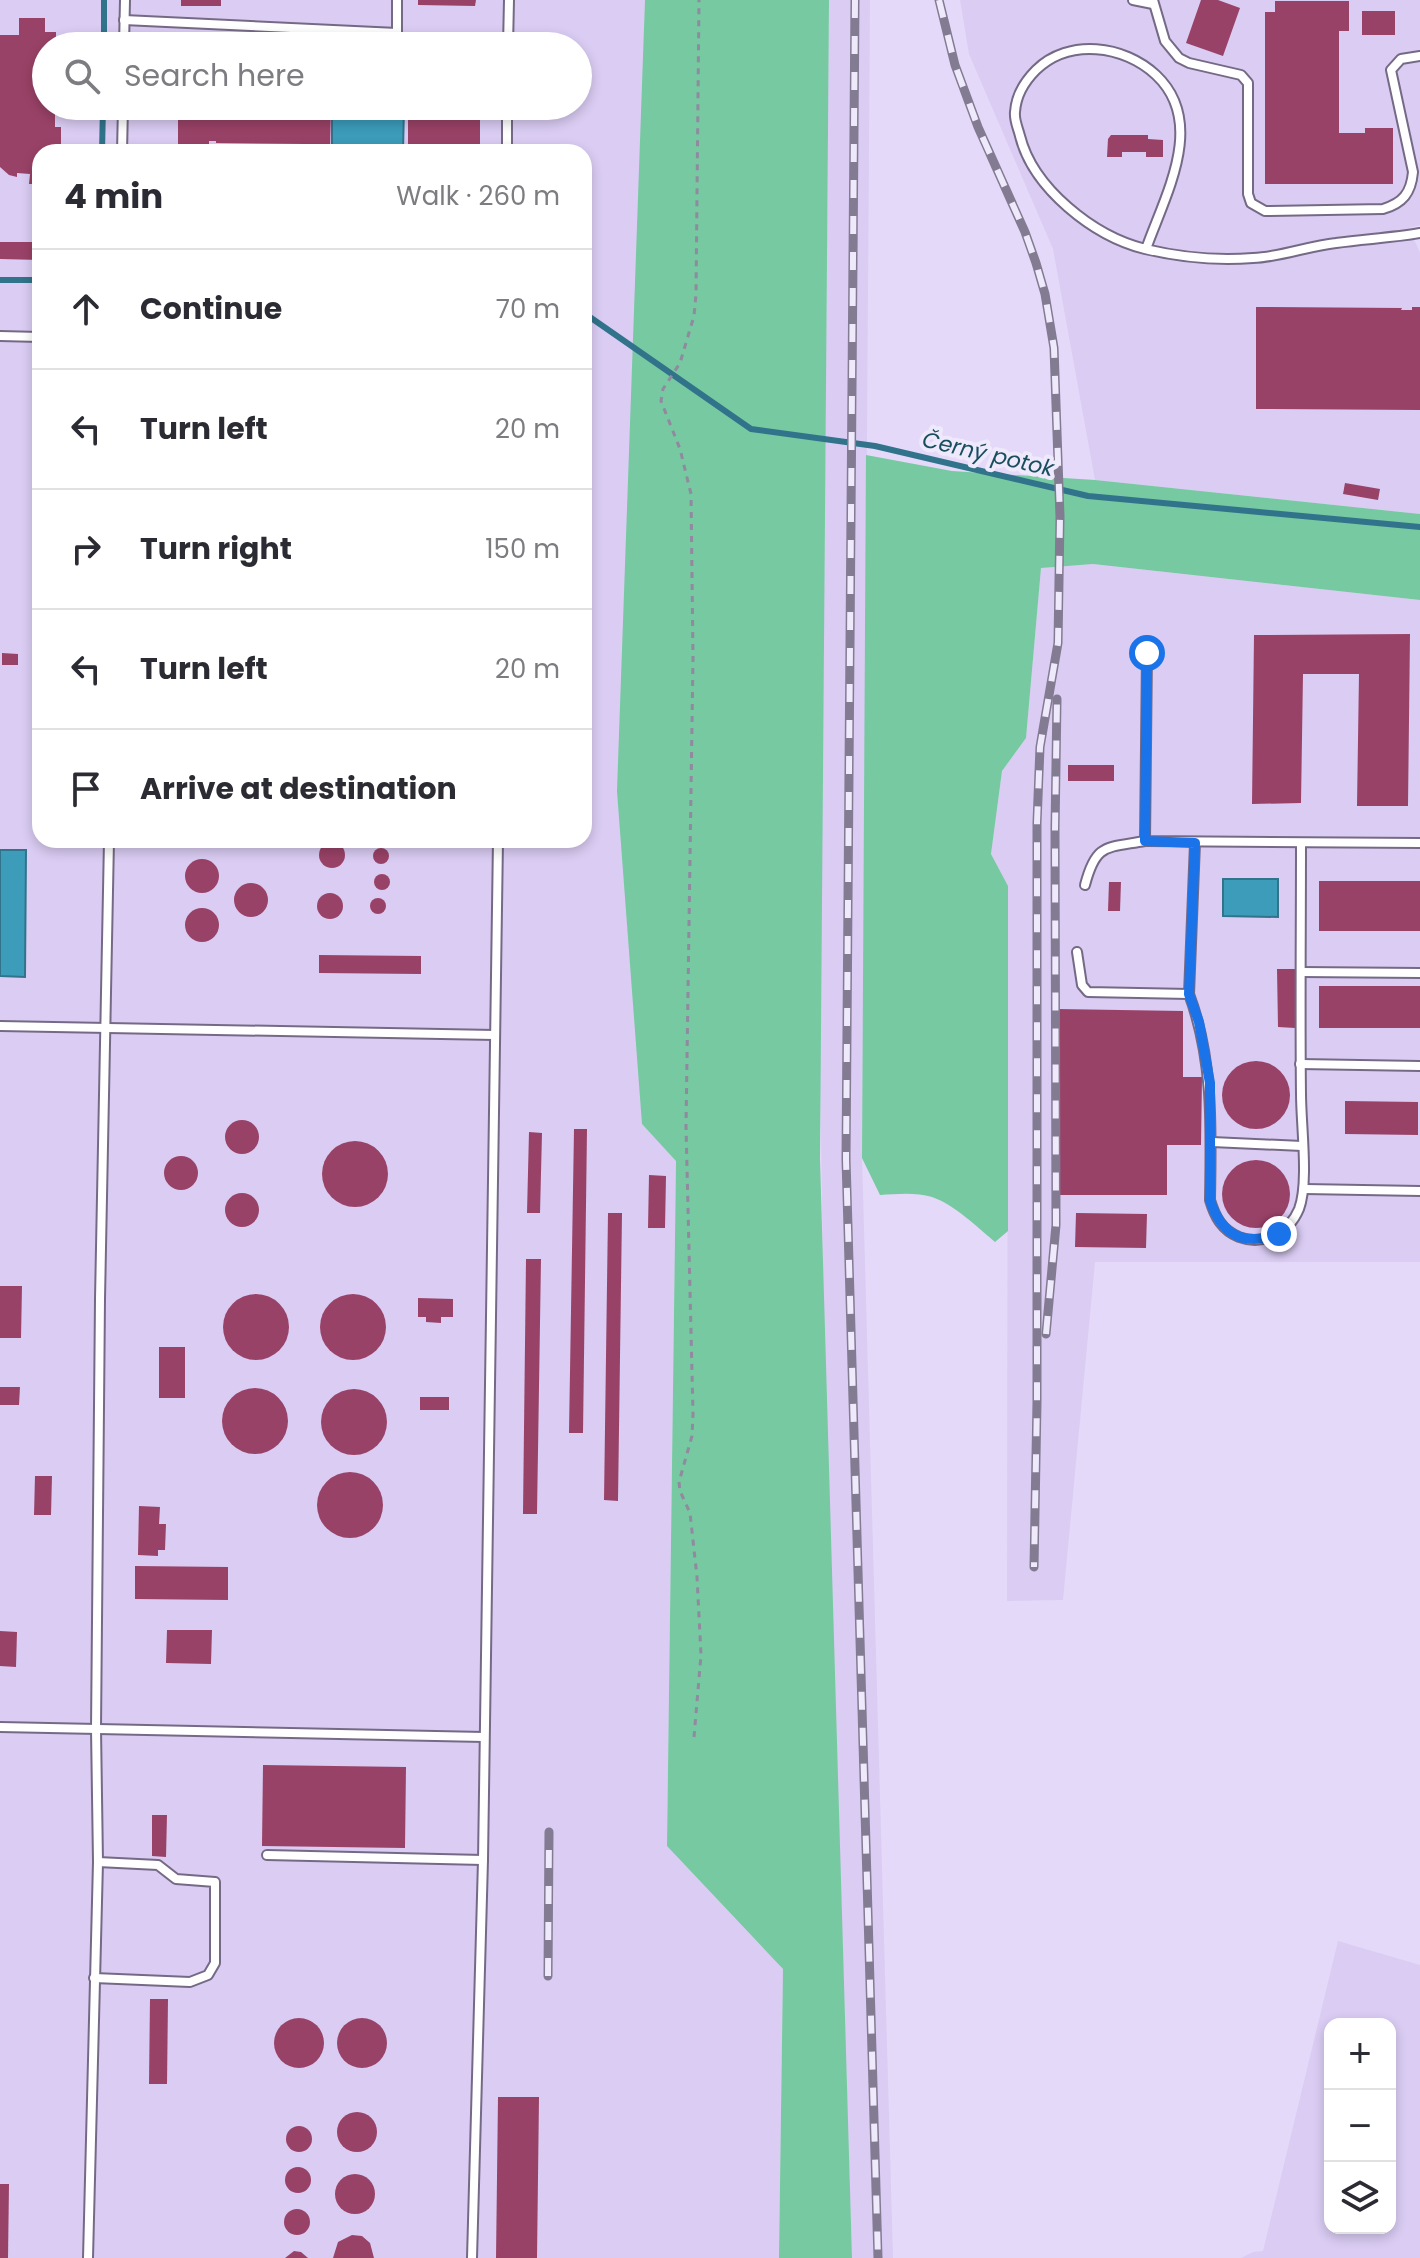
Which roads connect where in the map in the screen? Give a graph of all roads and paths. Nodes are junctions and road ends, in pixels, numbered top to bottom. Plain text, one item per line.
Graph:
1 (125, 0) edge
2 (397, 0) edge
3 (509, 0) edge
4 (699, 0) edge
5 (1133, 0) edge
6 (1153, 2) edge
7 (124, 20) junction
8 (124, 32) edge
9 (376, 32) edge
10 (397, 32) edge
11 (508, 32) edge
12 (1420, 56) edge
13 (123, 120) edge
14 (507, 120) edge
15 (122, 144) edge
16 (507, 144) edge
17 (1420, 233) edge
18 (1146, 249) junction
19 (0, 336) edge
20 (32, 337) edge
21 (1147, 653) dead end
22 (1145, 841) junction
23 (1195, 843) junction
24 (1420, 843) edge
25 (1301, 844) junction
26 (109, 848) edge
27 (498, 848) edge
28 (1085, 885) dead end
29 (1077, 952) dead end
30 (1301, 972) junction
31 (1420, 973) edge
32 (1189, 994) junction
33 (0, 1026) edge
34 (105, 1028) junction
35 (495, 1035) junction
36 (1300, 1064) junction
37 (1420, 1066) edge
38 (1212, 1142) junction
39 (1302, 1146) junction
40 (1305, 1189) junction
41 (1420, 1191) edge
42 (0, 1727) edge
43 (96, 1729) junction
44 (484, 1737) junction
45 (694, 1737) dead end
46 (267, 1855) dead end
47 (483, 1860) junction
48 (98, 1862) junction
49 (94, 1978) junction
50 (88, 2258) edge
51 (472, 2258) edge

1 - 7 lane
2 - 10 lane
3 - 11 lane
4 - 45 path
5 - 6 lane
6 - 12 lane
7 - 8 lane
7 - 9 lane
13 - 15 lane
14 - 16 lane
17 - 18 lane
18 - 18 lane
19 - 20 lane
21 - 22 lane
22 - 23 lane
22 - 28 lane
23 - 25 lane
23 - 32 lane
24 - 25 lane
25 - 30 lane
26 - 34 lane
27 - 35 lane
29 - 32 lane
30 - 31 lane
30 - 36 lane
32 - 38 lane
33 - 34 lane
34 - 35 lane
34 - 43 lane
35 - 44 lane
36 - 37 lane
36 - 39 lane
38 - 39 lane
38 - 40 lane
39 - 40 lane
40 - 41 lane
42 - 43 lane
43 - 44 lane
43 - 48 lane
44 - 47 lane
46 - 47 lane
47 - 51 lane
48 - 49 lane
48 - 49 lane
49 - 50 lane

